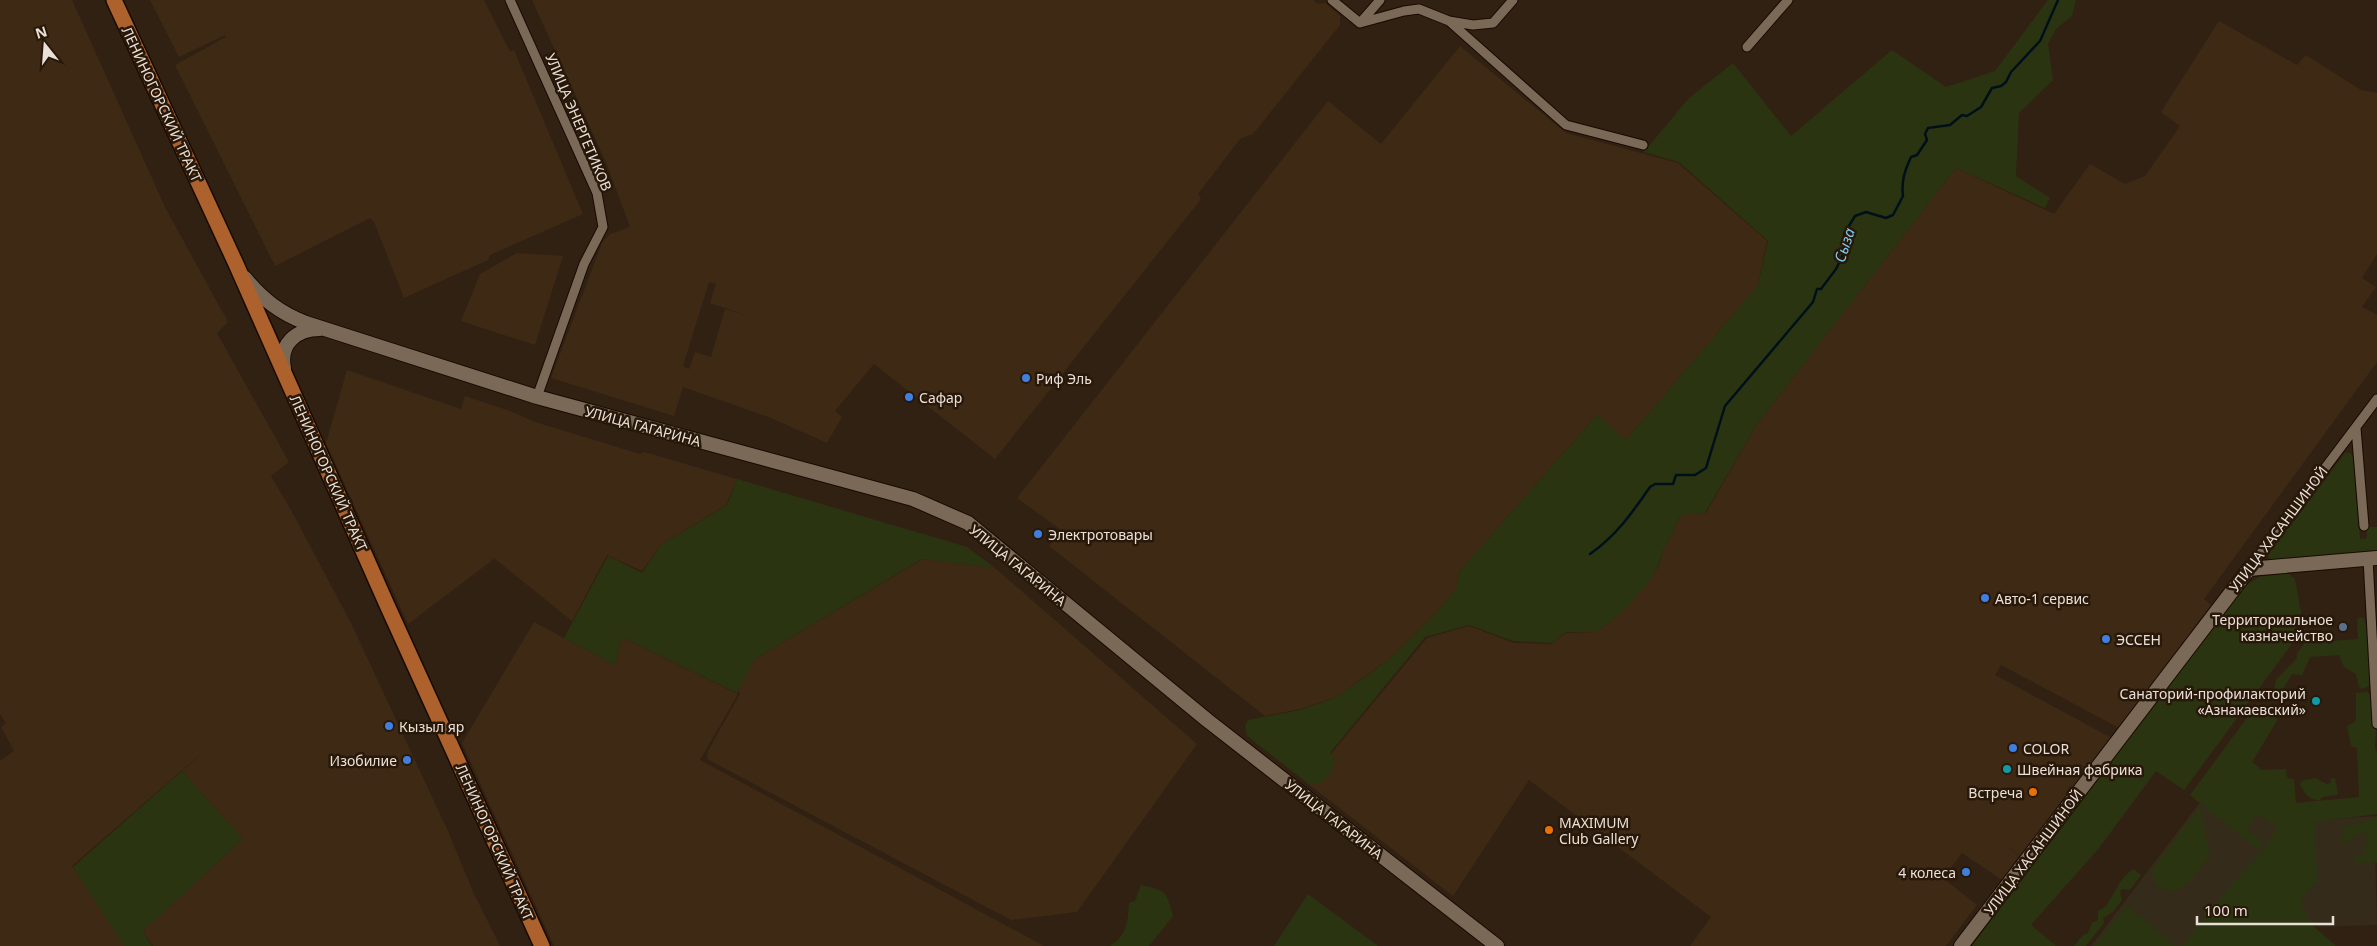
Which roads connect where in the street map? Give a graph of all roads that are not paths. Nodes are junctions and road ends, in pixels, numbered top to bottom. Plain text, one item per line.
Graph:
1 (114, 0) edge
2 (510, 0) edge
3 (1332, 0) edge
4 (1380, 0) edge
5 (1513, 0) edge
6 (1788, 0) edge
7 (1449, 21) junction
8 (1360, 23) junction
9 (1747, 47) dead end
10 (1643, 145) dead end
11 (236, 264) junction
12 (330, 330) junction
13 (285, 374) junction
14 (537, 397) junction
15 (2377, 399) edge
16 (2356, 428) junction
17 (2364, 526) dead end
18 (2372, 559) edge
19 (2249, 569) junction
20 (2377, 724) edge
21 (542, 946) edge
22 (1497, 946) edge
23 (1961, 946) edge

1 - 11 main road, ЛЕНИНОГОРСКИЙ ТРАКТ
2 - 14 street, УЛИЦА ЭНЕРГЕТИКОВ
3 - 8 street
4 - 8 street
5 - 7 street
6 - 9 street
7 - 8 street
7 - 10 street
11 - 12 street, УЛИЦА ГАГАРИНА
11 - 13 main road, ЛЕНИНОГОРСКИЙ ТРАКТ
12 - 13 street, УЛИЦА ГАГАРИНА
12 - 14 street, УЛИЦА ГАГАРИНА
13 - 21 main road, ЛЕНИНОГОРСКИЙ ТРАКТ
14 - 22 street, УЛИЦА ГАГАРИНА
15 - 16 street, УЛИЦА ХАСАНШИНОЙ
16 - 17 street
16 - 19 street, УЛИЦА ХАСАНШИНОЙ
18 - 19 street
18 - 20 street
19 - 23 street, УЛИЦА ХАСАНШИНОЙ

